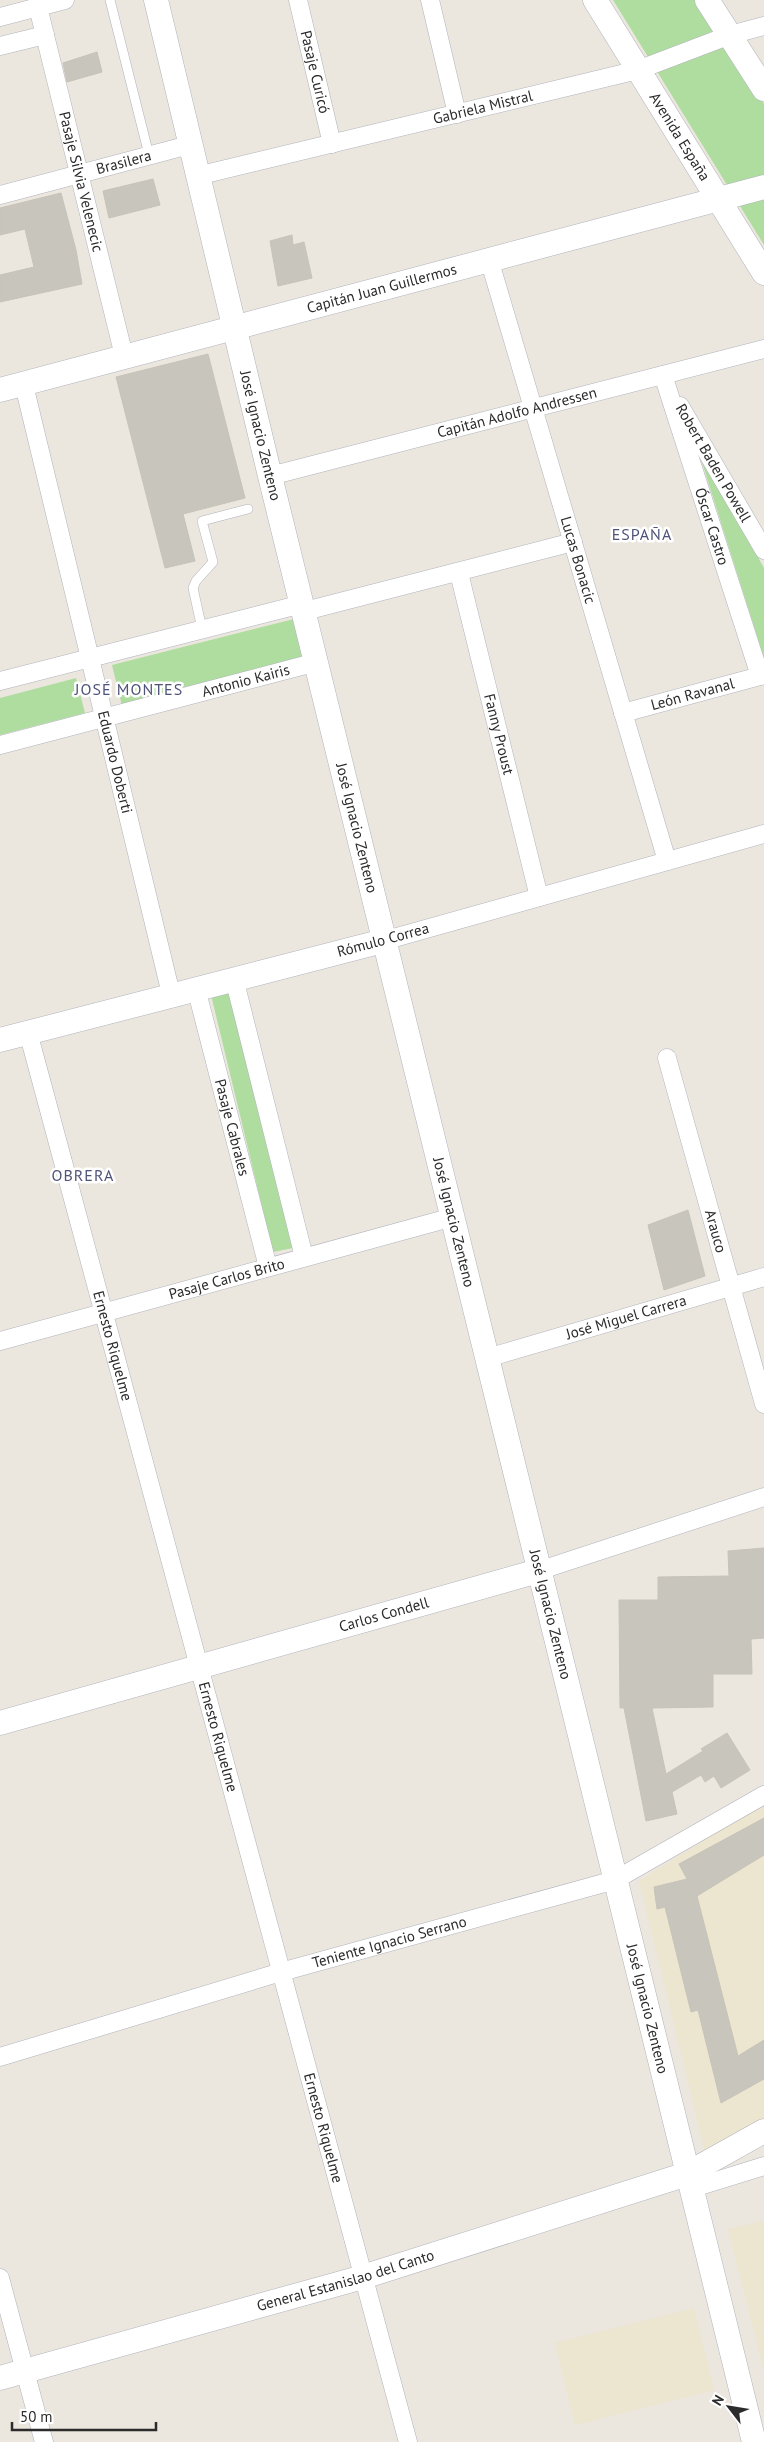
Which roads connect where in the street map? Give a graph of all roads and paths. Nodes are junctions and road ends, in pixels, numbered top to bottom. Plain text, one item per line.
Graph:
1 (65, 0) edge
2 (110, 0) edge
3 (156, 0) edge
4 (298, 0) edge
5 (430, 0) edge
6 (595, 0) edge
7 (707, 0) edge
8 (38, 7) junction
9 (0, 18) edge
10 (764, 26) edge
11 (45, 34) junction
12 (730, 35) junction
13 (0, 46) edge
14 (638, 70) junction
15 (764, 89) edge
16 (457, 114) junction
17 (332, 144) junction
18 (189, 145) junction
19 (149, 155) junction
20 (80, 173) junction
21 (197, 176) junction
22 (764, 187) edge
23 (0, 195) edge
24 (718, 199) junction
25 (489, 259) junction
26 (764, 274) edge
27 (234, 327) junction
28 (764, 349) edge
29 (124, 356) junction
30 (663, 375) junction
31 (24, 385) junction
32 (0, 390) edge
33 (533, 408) junction
34 (270, 476) junction
35 (248, 509) dead end
36 (572, 542) junction
37 (764, 550) edge
38 (459, 573) junction
39 (304, 607) junction
40 (202, 629) junction
41 (90, 657) junction
42 (317, 662) junction
43 (762, 675) edge
44 (0, 682) edge
45 (623, 713) junction
46 (104, 718) junction
47 (0, 745) edge
48 (764, 834) edge
49 (667, 861) junction
50 (539, 897) junction
51 (383, 940) junction
52 (234, 978) junction
53 (196, 988) junction
54 (171, 994) junction
55 (28, 1032) junction
56 (0, 1040) edge
57 (667, 1058) dead end
58 (452, 1217) junction
59 (304, 1257) junction
60 (268, 1268) junction
61 (764, 1277) edge
62 (731, 1287) junction
63 (104, 1313) junction
64 (0, 1341) edge
65 (487, 1358) junction
66 (764, 1404) edge
67 (764, 1497) edge
68 (538, 1571) junction
69 (199, 1666) junction
70 (0, 1724) edge
71 (764, 1795) edge
72 (615, 1880) junction
73 (281, 1972) junction
74 (0, 2057) edge
75 (764, 2131) edge
76 (764, 2166) edge
77 (689, 2181) junction
78 (363, 2277) junction
79 (0, 2278) edge
80 (25, 2371) junction
81 (0, 2378) edge
82 (44, 2442) edge
83 (408, 2442) edge
84 (754, 2442) edge

1 - 8 street
2 - 19 lane
3 - 18 street, José Ignacio Zenteno
4 - 17 street, Pasaje Curicó
5 - 16 street
6 - 14 street, Avenida España
7 - 12 street
8 - 9 street
8 - 11 street, Pasaje Silvia Velenecic
10 - 12 street, Gabriela Mistral
11 - 13 street
11 - 20 street, Pasaje Silvia Velenecic
12 - 14 street, Gabriela Mistral
12 - 15 street
14 - 16 street, Gabriela Mistral
14 - 24 street, Avenida España
16 - 17 street, Gabriela Mistral
17 - 21 street, Gabriela Mistral
18 - 19 street, Brasilera
18 - 21 street, José Ignacio Zenteno
19 - 20 street, Brasilera
20 - 23 street, Brasilera
20 - 29 street, Pasaje Silvia Velenecic
21 - 27 street, José Ignacio Zenteno
22 - 24 street, Capitán Juan Guillermos
24 - 25 street, Capitán Juan Guillermos
24 - 26 street, Avenida España
25 - 27 street, Capitán Juan Guillermos
25 - 33 street, Lucas Bonacic
27 - 29 street, Capitán Juan Guillermos
27 - 34 street, José Ignacio Zenteno
28 - 30 street, Capitán Adolfo Andressen
29 - 31 street, Capitán Juan Guillermos
30 - 33 street, Capitán Adolfo Andressen
30 - 37 street, Robert Baden Powell
30 - 43 street, Óscar Castro
31 - 32 street, Capitán Juan Guillermos
31 - 41 street, Eduardo Doberti
33 - 34 street, Capitán Adolfo Andressen
33 - 36 street, Lucas Bonacic
34 - 39 street, José Ignacio Zenteno
35 - 40 lane
36 - 38 street
36 - 45 street, Lucas Bonacic
38 - 39 street
38 - 50 street, Fanny Proust
39 - 40 street
39 - 42 street, José Ignacio Zenteno
40 - 41 street
41 - 44 street
41 - 46 street, Eduardo Doberti
42 - 46 street, Antonio Kairis
42 - 51 street, José Ignacio Zenteno
43 - 45 street, León Ravanal
45 - 49 street, Lucas Bonacic
46 - 47 street, Antonio Kairis
46 - 54 street, Eduardo Doberti
48 - 49 street, Rómulo Correa
49 - 50 street, Rómulo Correa
50 - 51 street, Rómulo Correa
51 - 52 street, Rómulo Correa
51 - 58 street, José Ignacio Zenteno
52 - 53 street, Rómulo Correa
52 - 59 street
53 - 54 street, Rómulo Correa
53 - 60 street, Pasaje Cabrales
54 - 55 street, Rómulo Correa
55 - 56 street, Rómulo Correa
55 - 63 street, Ernesto Riquelme
57 - 62 street, Arauco
58 - 59 street, Pasaje Carlos Brito
58 - 65 street, José Ignacio Zenteno
59 - 60 street, Pasaje Carlos Brito
60 - 63 street, Pasaje Carlos Brito
61 - 62 street, José Miguel Carrera
62 - 65 street, José Miguel Carrera
62 - 66 street, Arauco
63 - 64 street, Pasaje Carlos Brito
63 - 69 street, Ernesto Riquelme
65 - 68 street, José Ignacio Zenteno
67 - 68 street, Carlos Condell
68 - 69 street, Carlos Condell
68 - 72 street, José Ignacio Zenteno
69 - 70 street, Carlos Condell
69 - 73 street, Ernesto Riquelme
71 - 72 street, Teniente Ignacio Serrano
72 - 73 street, Teniente Ignacio Serrano
72 - 77 street, José Ignacio Zenteno
73 - 74 street, Teniente Ignacio Serrano
73 - 78 street, Ernesto Riquelme
75 - 77 street, General Estanislao del Canto
76 - 77 street
77 - 78 street, General Estanislao del Canto
77 - 84 street, José Ignacio Zenteno
78 - 80 street, General Estanislao del Canto
78 - 83 street, Ernesto Riquelme
79 - 80 street
80 - 81 street, General Estanislao del Canto
80 - 82 street

